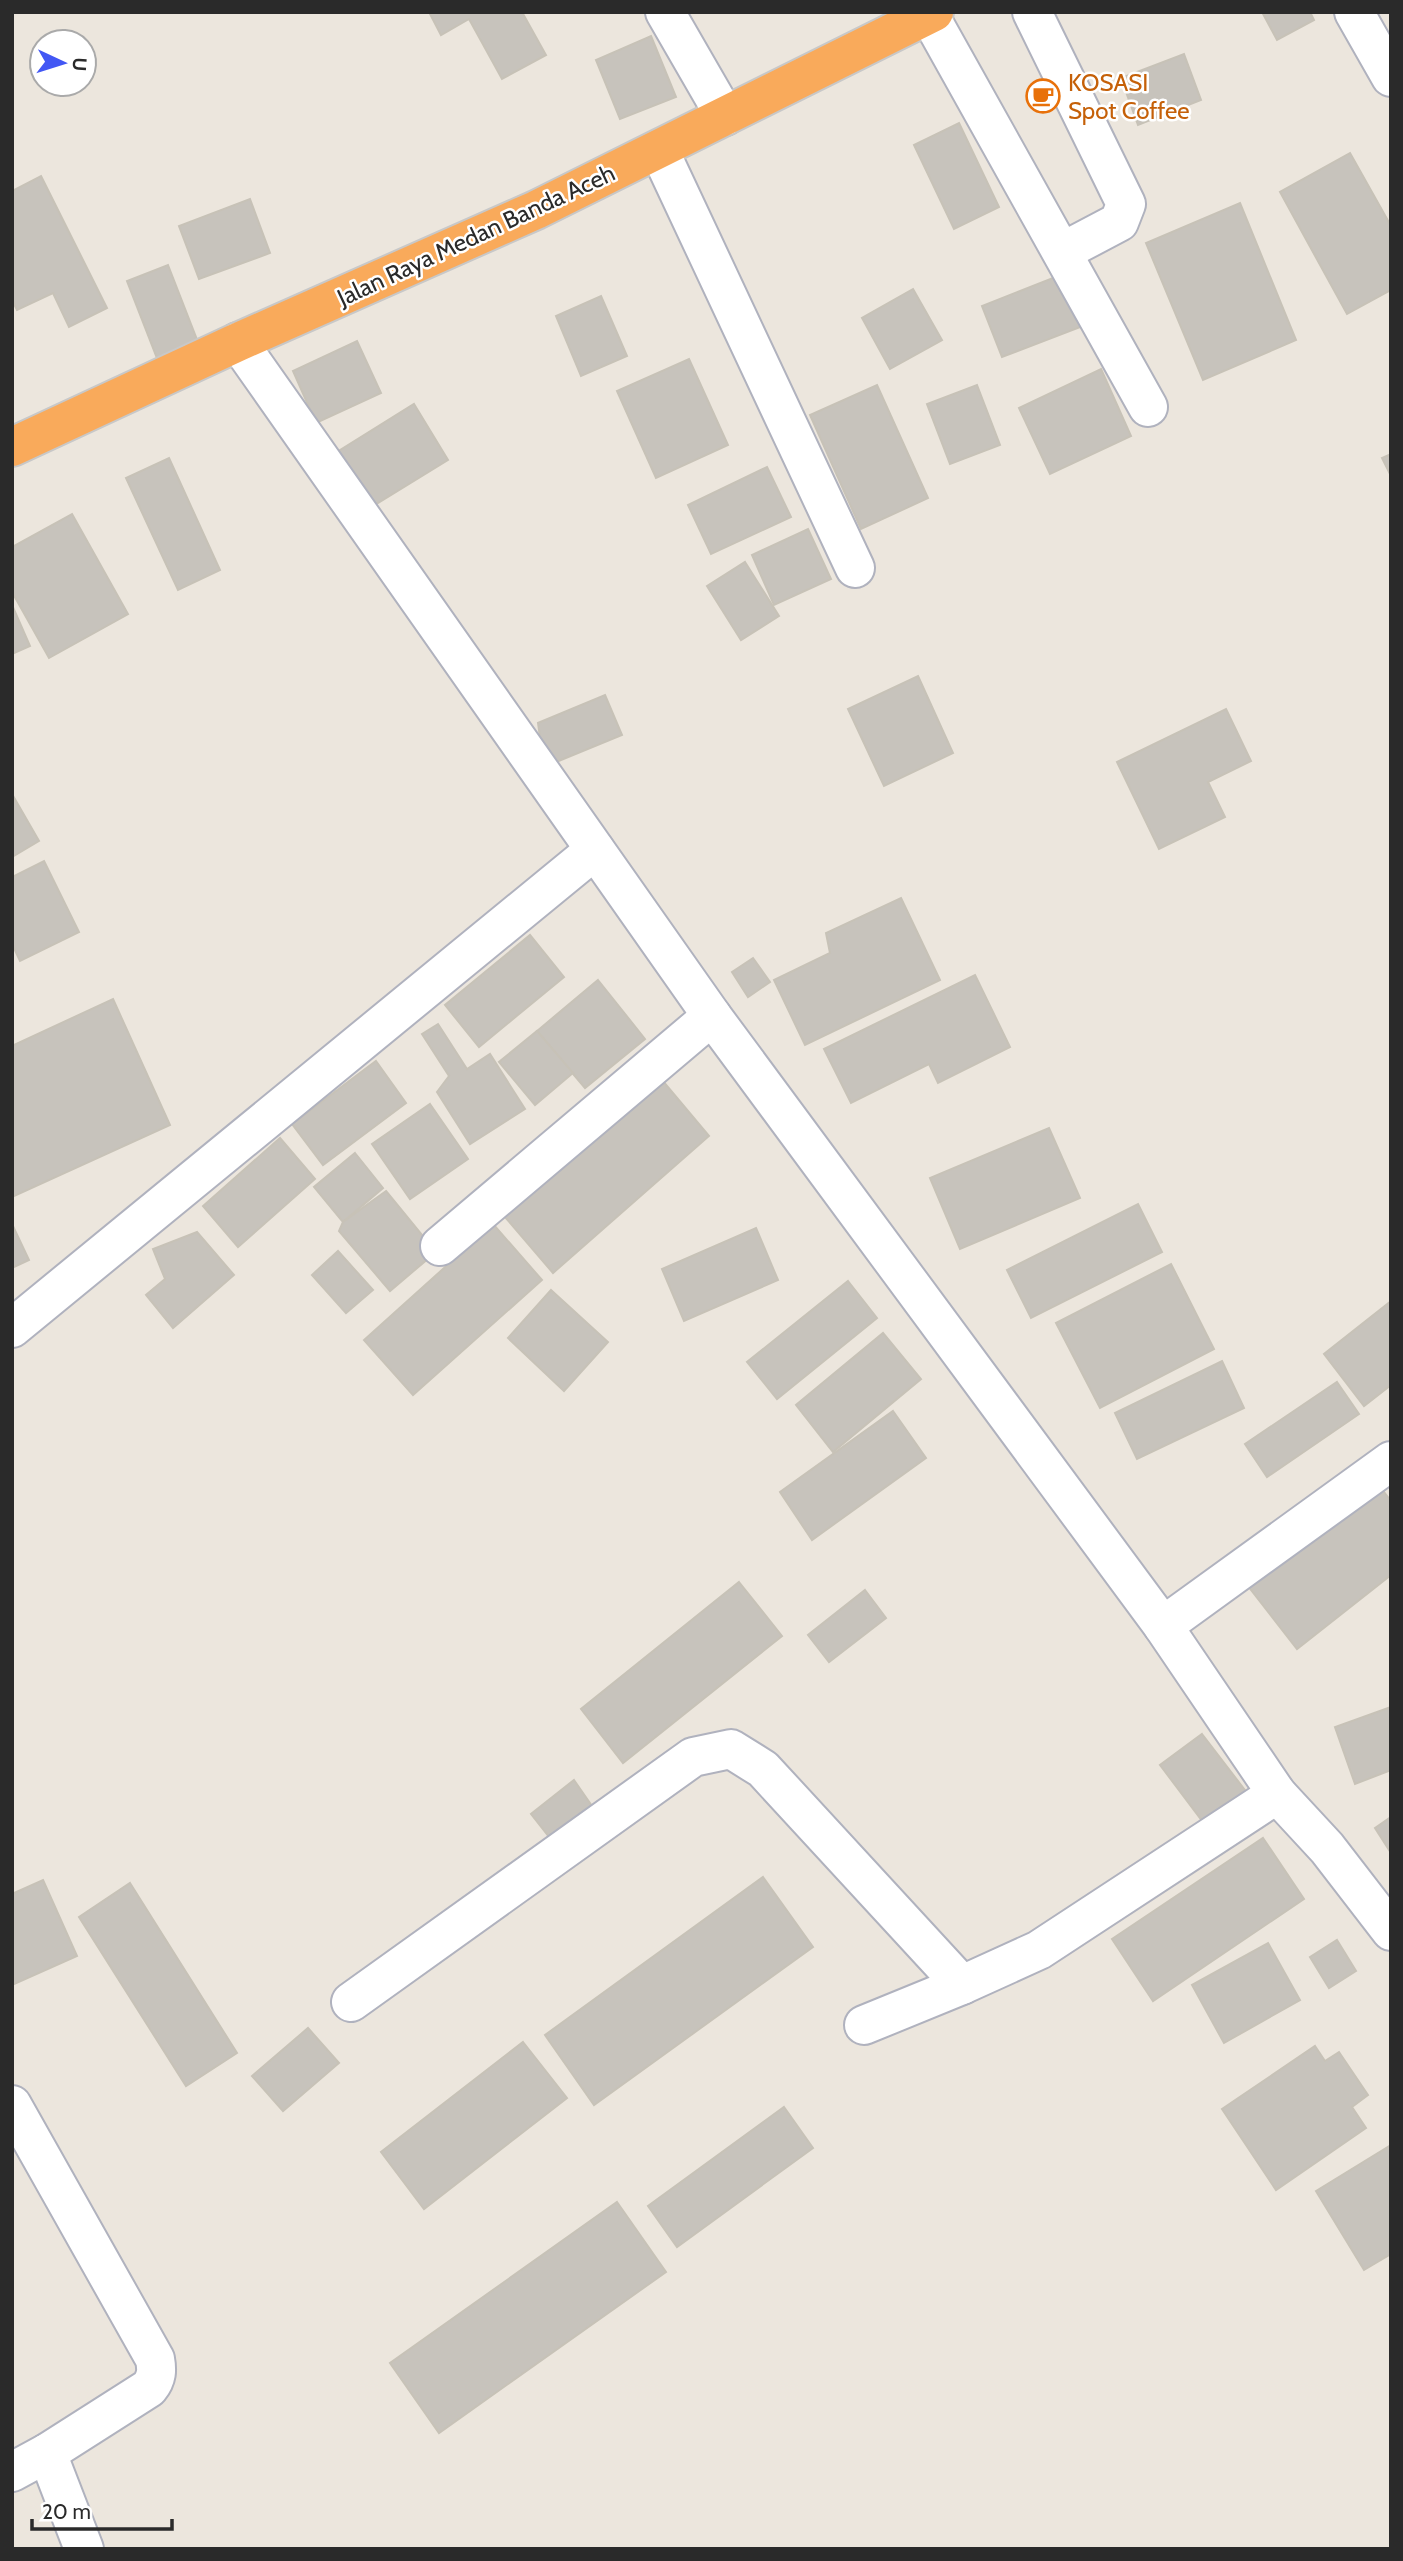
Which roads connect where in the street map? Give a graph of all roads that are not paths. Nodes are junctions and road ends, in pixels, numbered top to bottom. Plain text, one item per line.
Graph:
1 (665, 12) edge
2 (1032, 12) edge
3 (1354, 12) edge
4 (932, 13) edge
5 (1391, 78) edge
6 (725, 116) junction
7 (659, 150) junction
8 (1062, 252) junction
9 (237, 342) junction
10 (1148, 407) dead end
11 (12, 447) edge
12 (855, 568) dead end
13 (595, 850) junction
14 (712, 1016) junction
15 (440, 1246) dead end
16 (12, 1328) edge
17 (1391, 1461) edge
18 (1163, 1626) junction
19 (1277, 1794) junction
20 (1391, 1931) edge
21 (962, 1985) junction
22 (351, 2002) dead end
23 (864, 2025) dead end
24 (12, 2105) edge
25 (47, 2453) junction
26 (12, 2472) edge
27 (84, 2549) edge

1 - 6 street
2 - 8 street
3 - 5 street
4 - 6 highway, Jalan Raya Medan Banda Aceh
4 - 8 street
6 - 7 highway, Jalan Raya Medan Banda Aceh
7 - 9 highway, Jalan Raya Medan Banda Aceh
7 - 12 street
8 - 10 street
9 - 11 highway, Jalan Raya Medan Banda Aceh
9 - 13 street
13 - 14 street
13 - 16 street
14 - 15 street
14 - 18 street
17 - 18 street
18 - 19 street
19 - 20 street
19 - 21 street
21 - 22 street
21 - 23 street
24 - 25 street
25 - 26 street
25 - 27 street

